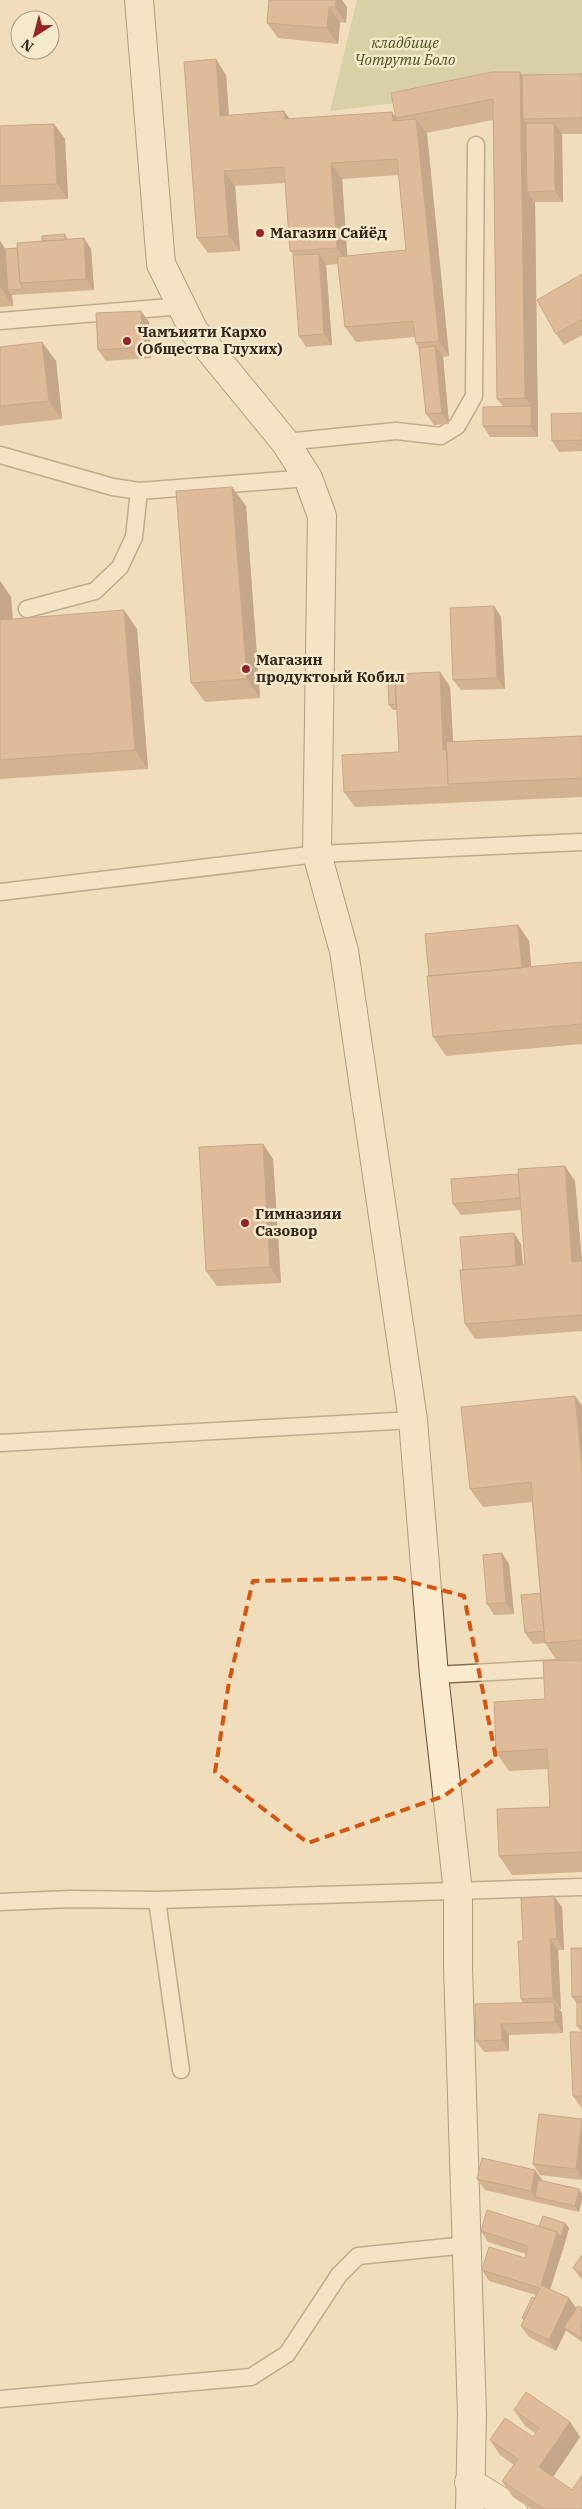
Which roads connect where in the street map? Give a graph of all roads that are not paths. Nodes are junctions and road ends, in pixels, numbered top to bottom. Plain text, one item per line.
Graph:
1 (139, 0) edge
2 (476, 145) dead end
3 (182, 306) junction
4 (0, 321) edge
5 (285, 442) junction
6 (0, 455) edge
7 (308, 478) junction
8 (139, 490) junction
9 (27, 609) dead end
10 (582, 842) edge
11 (317, 854) junction
12 (0, 892) edge
13 (414, 1420) junction
14 (0, 1443) edge
15 (582, 1667) edge
16 (434, 1676) junction
17 (582, 1887) edge
18 (458, 1892) junction
19 (157, 1900) junction
20 (0, 1902) edge
21 (181, 2070) dead end
22 (467, 2245) junction
23 (0, 2398) edge
24 (470, 2482) junction
25 (470, 2509) edge
26 (513, 2509) edge

1 - 3 street
2 - 5 lane
3 - 4 lane
3 - 5 street
5 - 7 street
6 - 8 lane
7 - 8 lane
7 - 11 street
8 - 9 lane
10 - 11 lane
11 - 12 lane
11 - 13 street
13 - 14 lane
13 - 16 street
15 - 16 lane
16 - 18 street
17 - 18 lane
18 - 19 lane
18 - 22 street
19 - 20 lane
19 - 21 lane
22 - 23 lane
22 - 24 street
24 - 25 street
24 - 26 street

